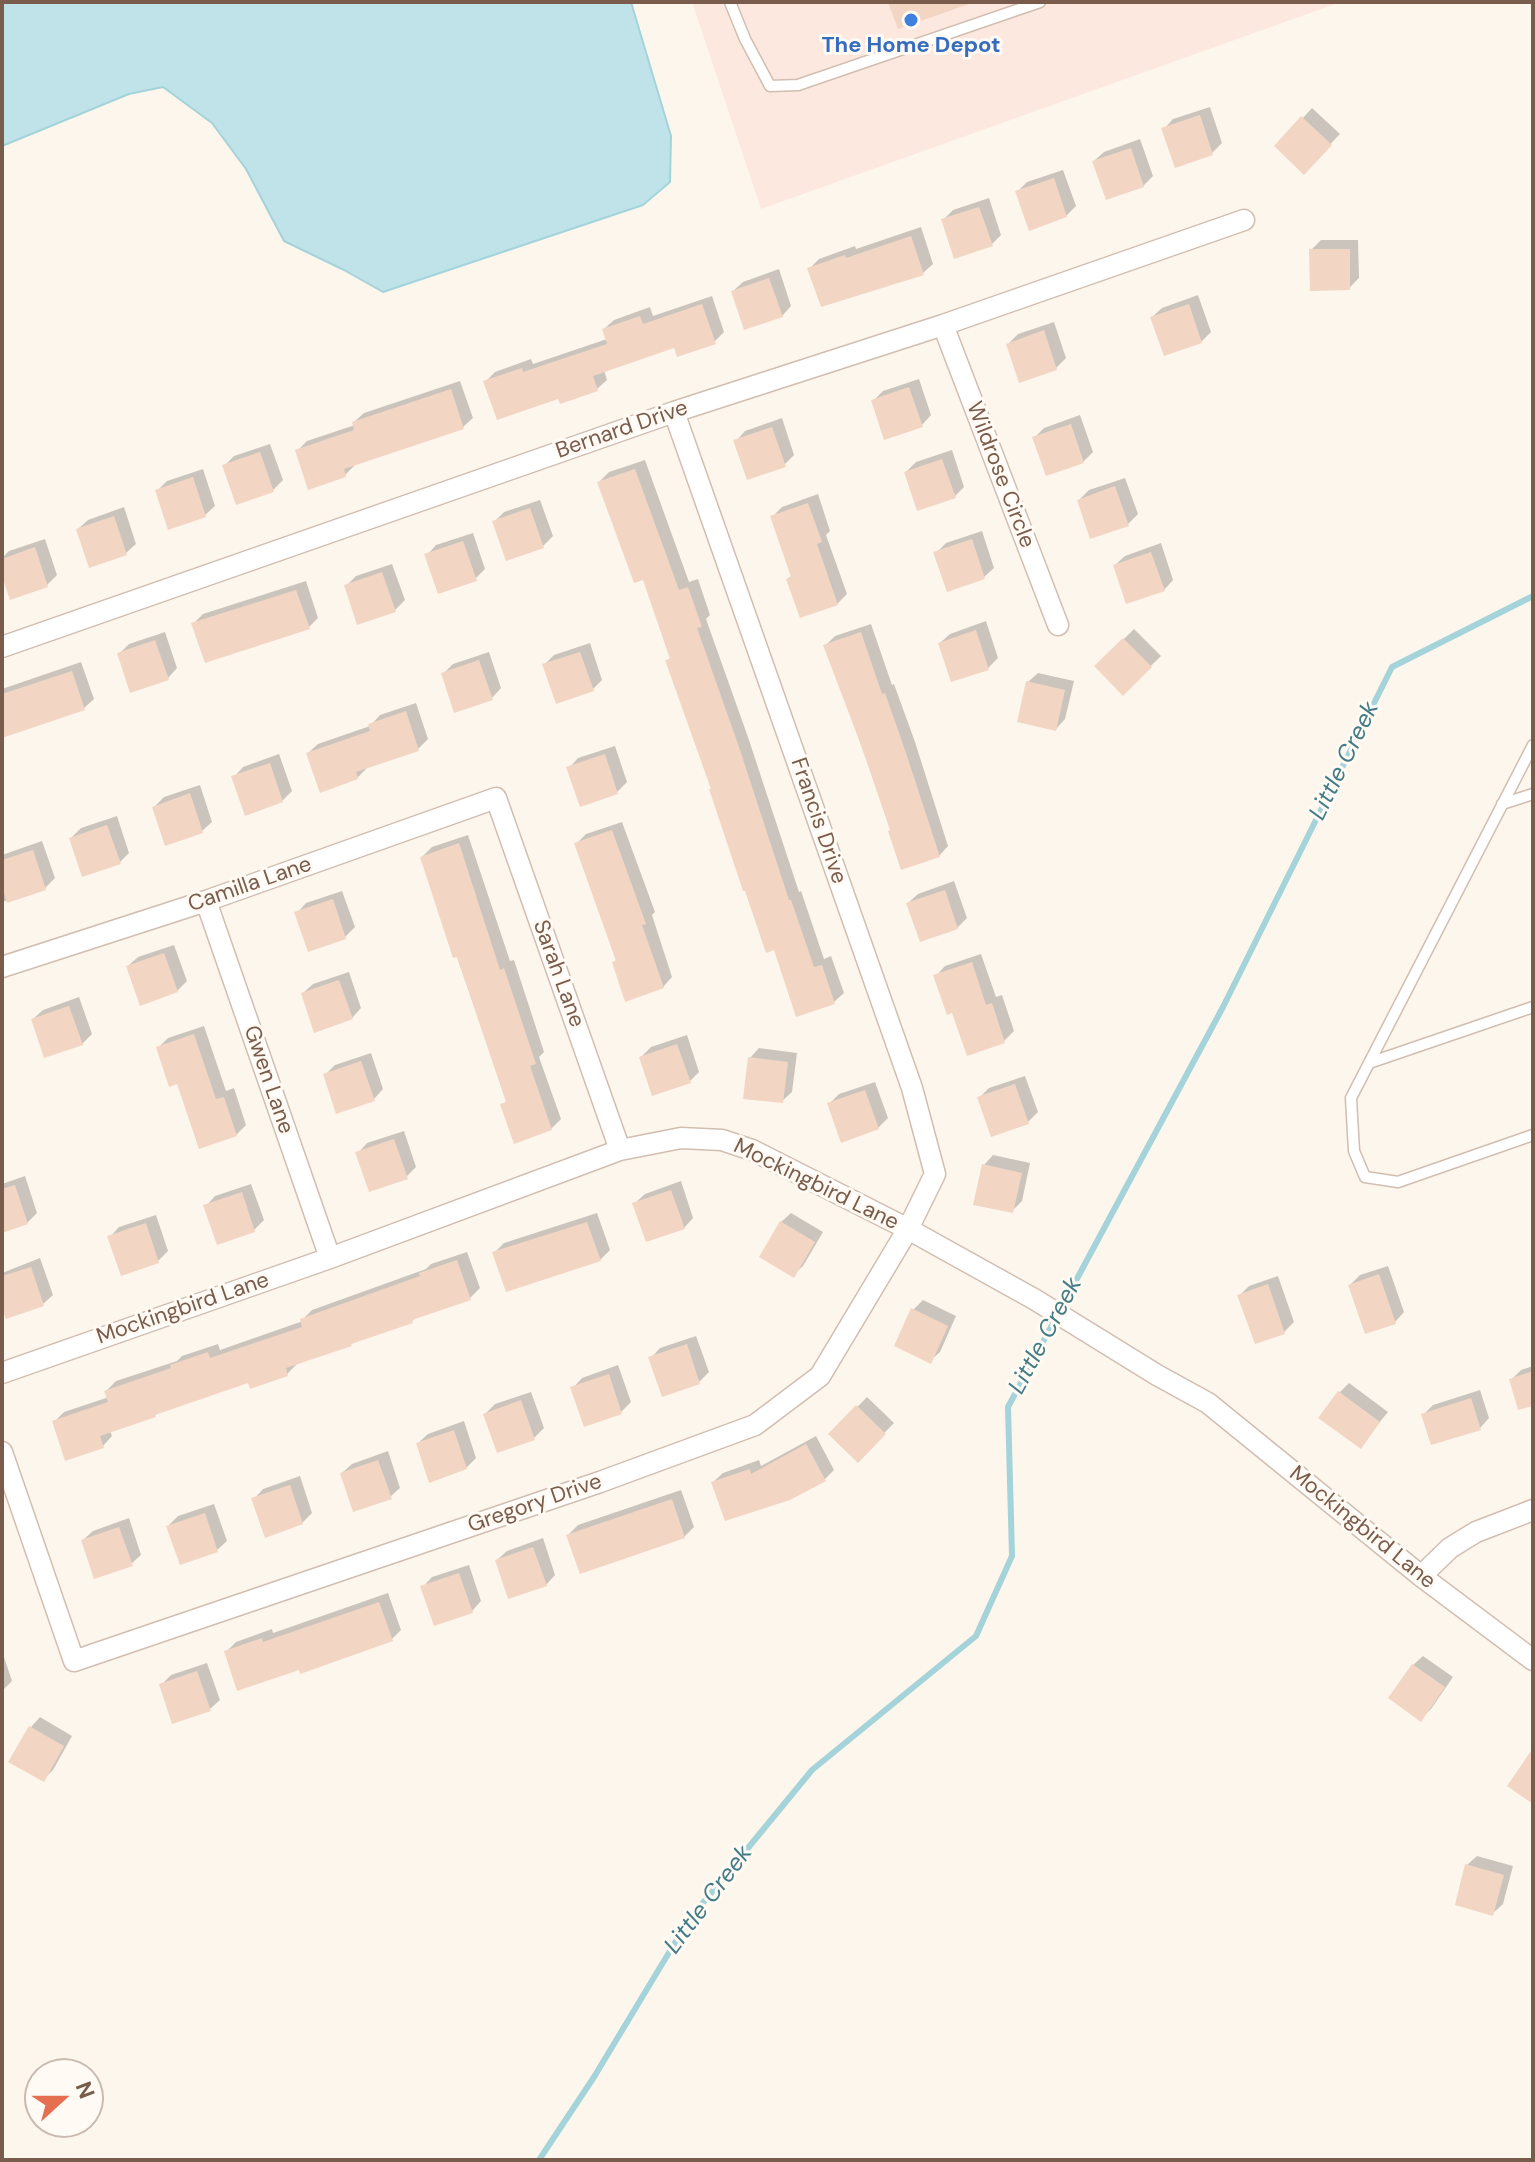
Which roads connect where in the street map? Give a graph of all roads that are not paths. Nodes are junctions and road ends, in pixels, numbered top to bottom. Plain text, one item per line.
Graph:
1 (730, 2) edge
2 (1040, 2) edge
3 (1244, 220) dead end
4 (943, 325) junction
5 (674, 412) junction
6 (1058, 625) dead end
7 (2, 647) edge
8 (1533, 745) edge
9 (1533, 794) edge
10 (496, 798) joint
11 (1502, 804) junction
12 (206, 901) junction
13 (2, 967) edge
14 (1533, 1007) edge
15 (1369, 1063) junction
16 (1533, 1135) edge
17 (620, 1150) junction
18 (908, 1229) junction
19 (330, 1258) junction
20 (2, 1373) edge
21 (2, 1452) edge
22 (1533, 1510) edge
23 (1421, 1576) junction
24 (1533, 1660) edge

1 - 2 lane
3 - 4 street, Bernard Drive
4 - 5 street, Bernard Drive
4 - 6 street, Wildrose Circle
5 - 7 street, Bernard Drive
5 - 18 street, Francis Drive
8 - 11 lane
9 - 11 lane
10 - 12 street, Camilla Lane
10 - 17 street, Sarah Lane
11 - 15 lane
12 - 13 street, Camilla Lane
12 - 19 street, Gwen Lane
14 - 15 lane
15 - 16 lane
17 - 18 street, Mockingbird Lane
17 - 19 street, Mockingbird Lane
18 - 21 street, Gregory Drive
18 - 23 street, Mockingbird Lane
19 - 20 street, Mockingbird Lane
22 - 23 street
23 - 24 street, Mockingbird Lane

